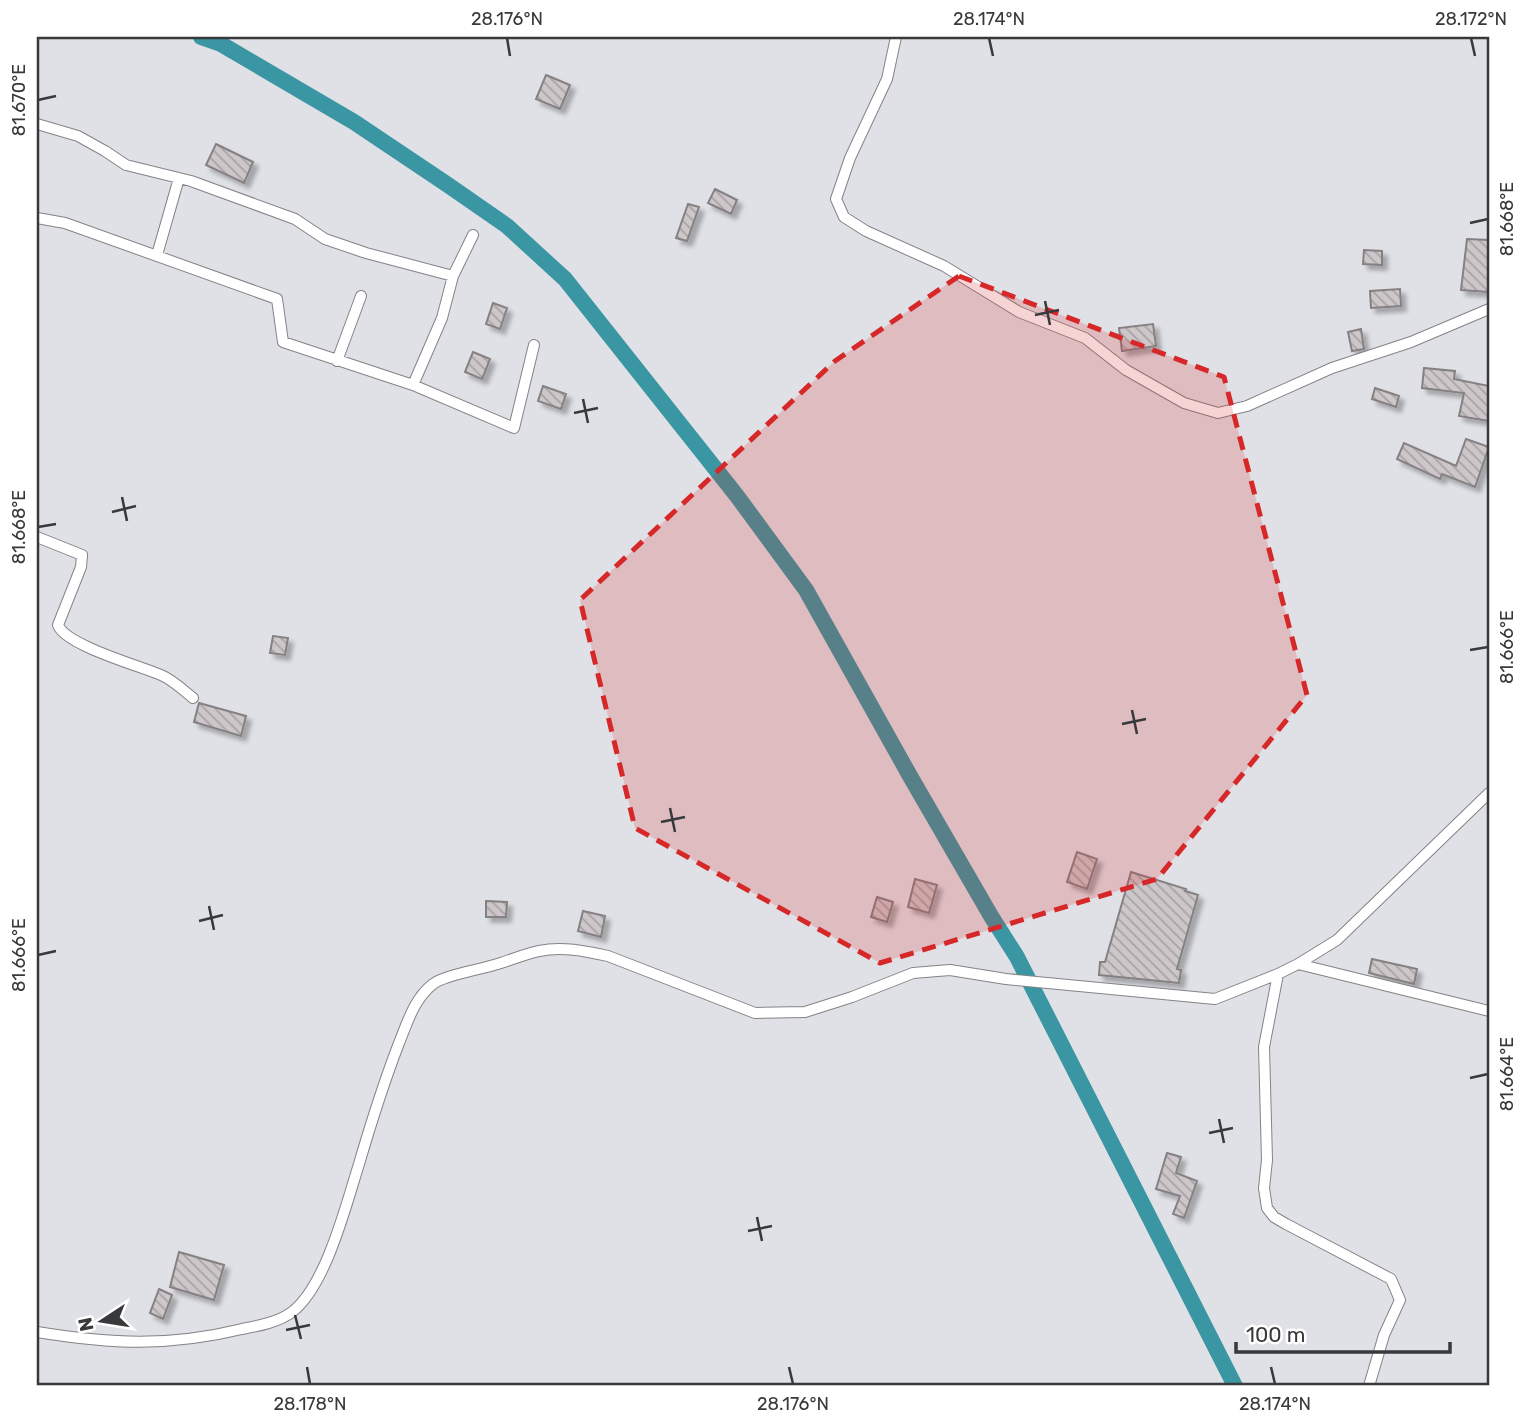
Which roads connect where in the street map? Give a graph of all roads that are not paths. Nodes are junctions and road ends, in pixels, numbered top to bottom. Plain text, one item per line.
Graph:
1 (896, 37) edge
2 (37, 124) edge
3 (179, 178) junction
4 (37, 218) edge
5 (473, 235) dead end
6 (157, 255) junction
7 (453, 276) junction
8 (360, 296) dead end
9 (1489, 309) edge
10 (534, 345) dead end
11 (337, 361) junction
12 (413, 385) junction
13 (37, 537) edge
14 (193, 698) dead end
15 (1489, 793) edge
16 (1298, 964) junction
17 (1278, 974) junction
18 (1489, 1011) edge
19 (37, 1332) edge
20 (1369, 1386) edge

1 - 9 street
2 - 3 street
3 - 6 street
3 - 7 street
4 - 6 street
5 - 7 street
6 - 11 street
7 - 12 street
8 - 11 street
10 - 12 street
11 - 12 street
13 - 14 street
15 - 16 street
16 - 17 street
16 - 18 street
17 - 19 street
17 - 20 street

